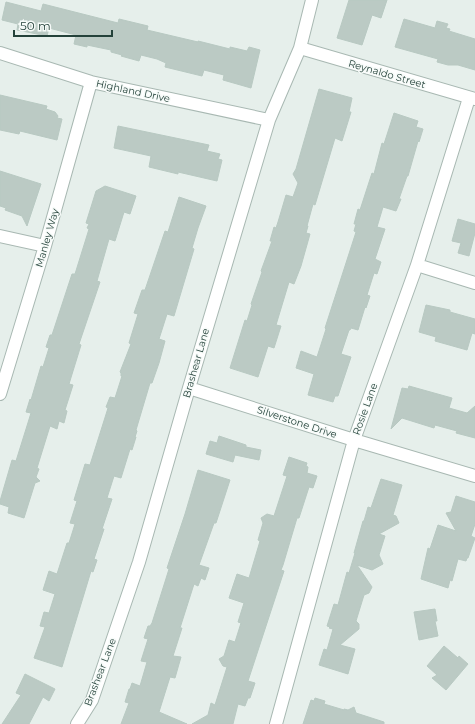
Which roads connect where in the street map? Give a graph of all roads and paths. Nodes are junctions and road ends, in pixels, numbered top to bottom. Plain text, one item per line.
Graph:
1 (312, 0) edge
2 (300, 48) junction
3 (0, 53) edge
4 (91, 82) junction
5 (472, 98) edge
6 (269, 120) junction
7 (0, 236) edge
8 (45, 246) junction
9 (417, 265) junction
10 (475, 283) edge
11 (189, 388) junction
12 (0, 394) edge
13 (354, 440) junction
14 (475, 476) edge
15 (77, 724) edge
16 (276, 724) edge

1 - 2 street, Brashear Lane
2 - 5 street, Reynaldo Street
2 - 6 street, Brashear Lane
3 - 4 street, Highland Drive
4 - 6 street, Highland Drive
4 - 8 street, Manley Way
5 - 9 street, Rosie Lane
6 - 11 street, Brashear Lane
7 - 8 street
8 - 12 street, Manley Way
9 - 10 street
9 - 13 street, Rosie Lane
11 - 13 street, Silverstone Drive
11 - 15 street, Brashear Lane
13 - 14 street, Silverstone Drive
13 - 16 street, Rosie Lane

